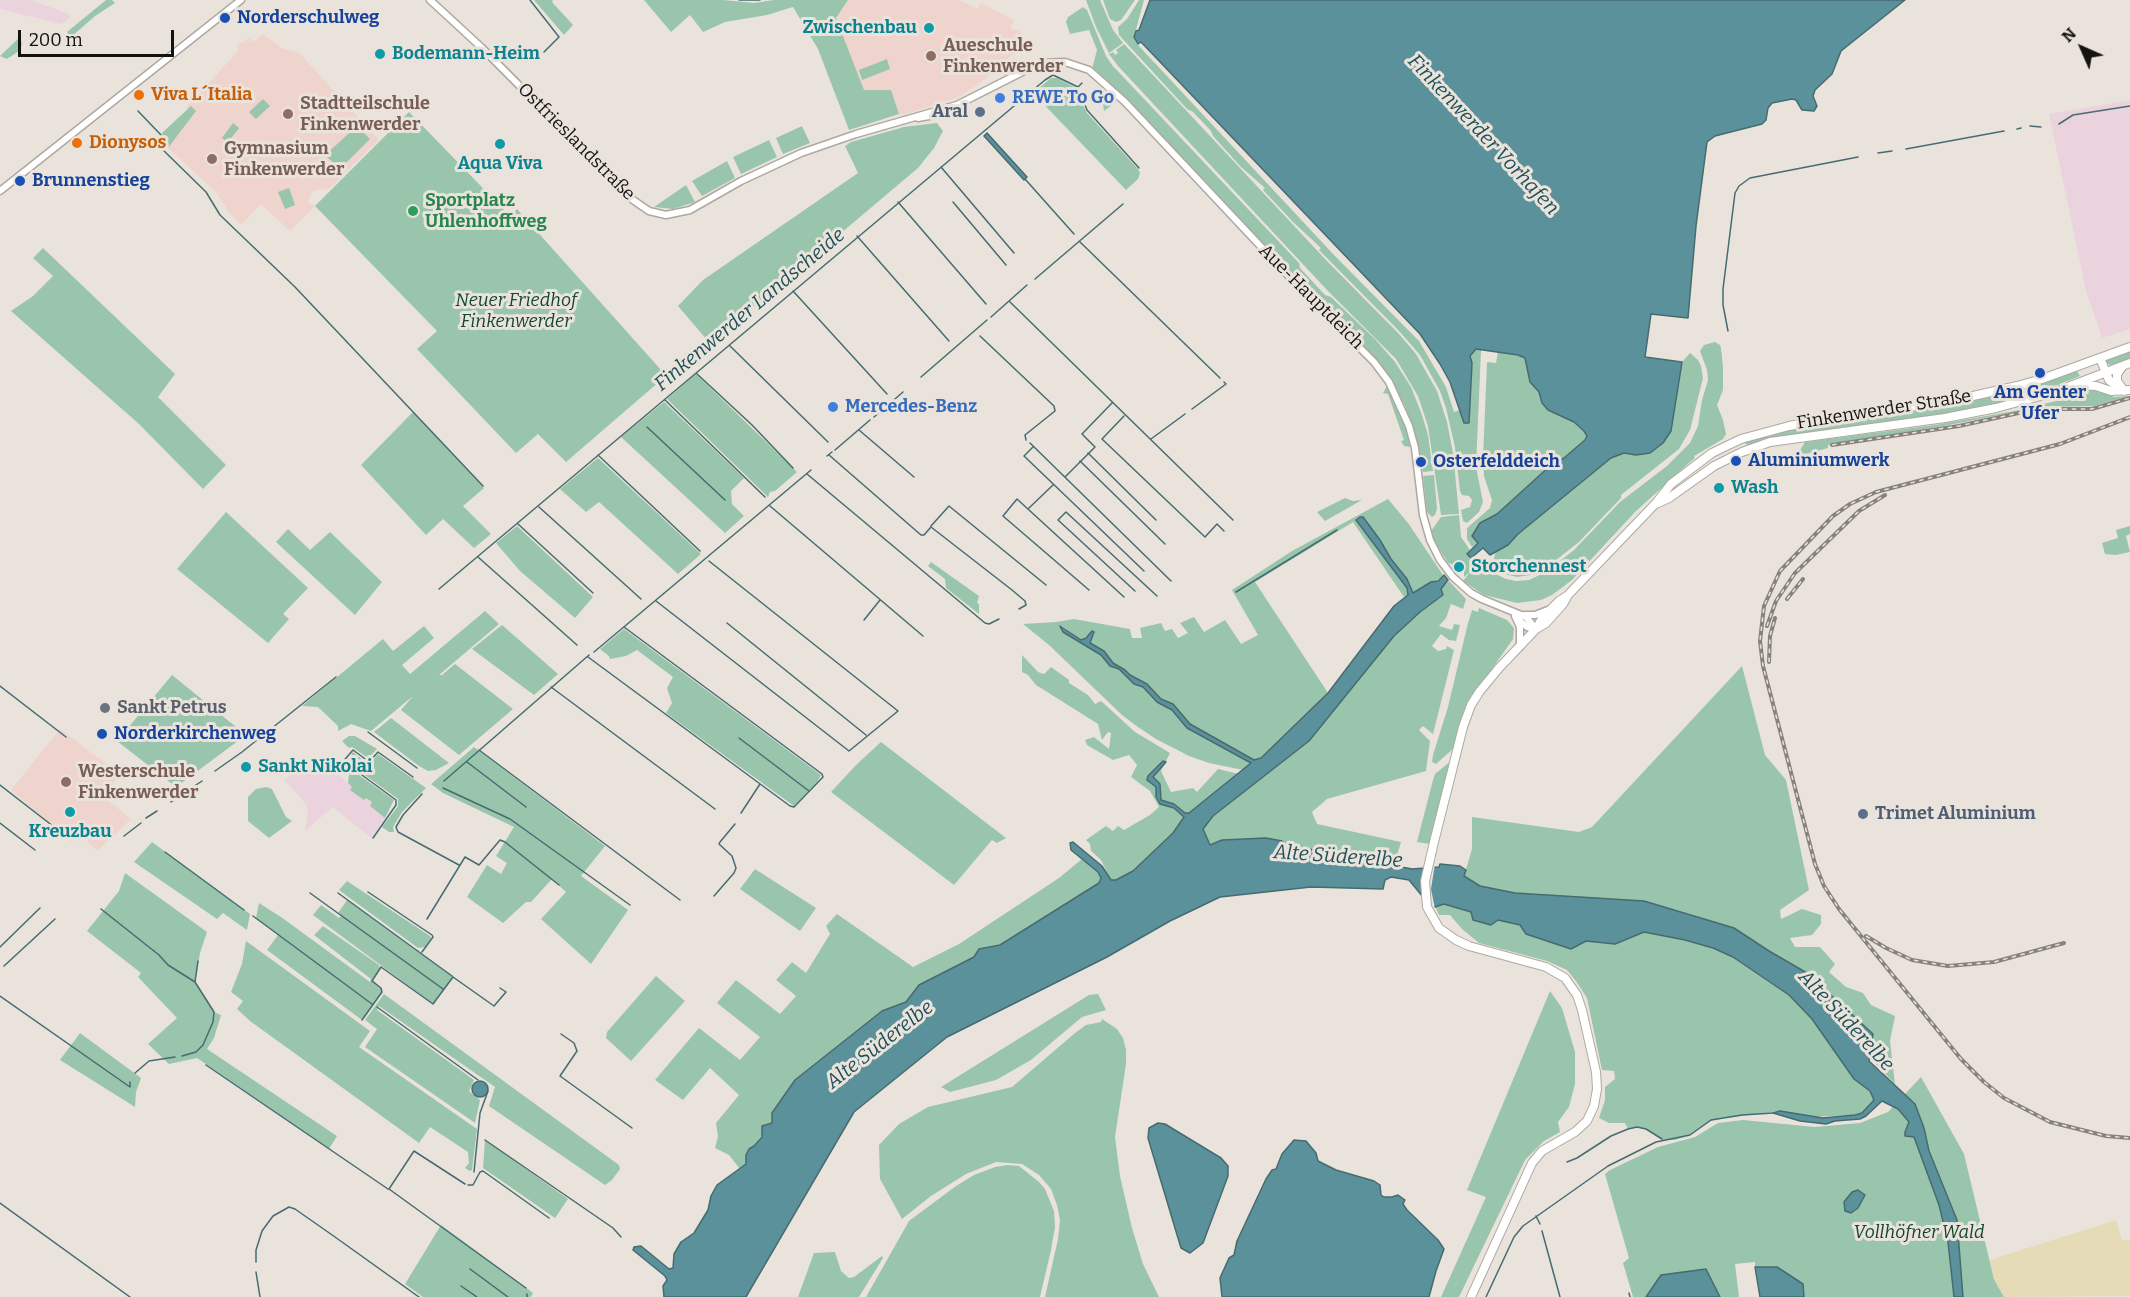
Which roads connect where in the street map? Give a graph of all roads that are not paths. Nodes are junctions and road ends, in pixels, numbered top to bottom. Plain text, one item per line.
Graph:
1 (241, 0) edge
2 (430, 0) edge
3 (1060, 61) joint
4 (952, 107) junction
5 (912, 119) junction
6 (0, 191) edge
7 (2130, 347) edge
8 (2100, 358) junction
9 (2089, 362) junction
10 (2126, 364) edge
11 (2105, 373) junction
12 (2095, 377) junction
13 (2074, 385) junction
14 (2102, 388) junction
15 (2127, 391) edge
16 (1656, 503) junction
17 (1568, 595) junction
18 (1550, 609) junction
19 (1513, 614) junction
20 (1523, 615) junction
21 (1536, 629) junction
22 (1520, 647) junction
23 (1471, 1297) edge

1 - 6 street
2 - 5 street, Ostfrieslandstraße
3 - 4 street, Ostfrieslandstraße
3 - 19 street, Aue-Hauptdeich
4 - 5 street, Ostfrieslandstraße
4 - 5 street, Ostfrieslandstraße
7 - 8 main road, Finkenwerder Straße
8 - 9 main road, Finkenwerder Straße
8 - 11 main road
9 - 12 main road
9 - 16 main road, Finkenwerder Straße
10 - 11 main road, Finkenwerder Straße
10 - 15 main road
11 - 12 main road, Finkenwerder Straße
11 - 15 main road
12 - 13 main road, Finkenwerder Straße
12 - 14 main road
13 - 14 main road
13 - 16 main road, Finkenwerder Straße
14 - 15 main road
16 - 17 main road, Finkenwerder Straße
17 - 18 main road, Finkenwerder Straße
17 - 21 main road, Finkenwerder Straße
18 - 20 street
18 - 21 main road, Finkenwerder Straße
19 - 20 street
19 - 21 street
19 - 22 street
20 - 21 street
21 - 22 main road
22 - 23 main road

